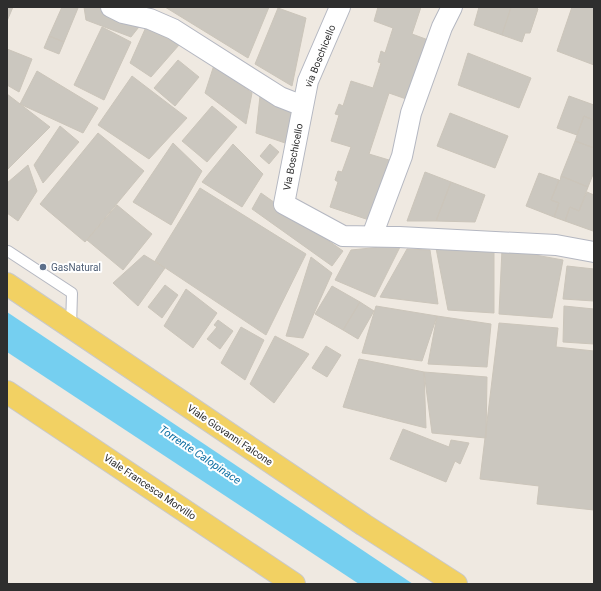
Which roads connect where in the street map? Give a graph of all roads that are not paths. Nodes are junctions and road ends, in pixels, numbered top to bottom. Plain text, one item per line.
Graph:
1 (111, 7) edge
2 (340, 7) edge
3 (452, 7) edge
4 (303, 106) junction
5 (372, 236) junction
6 (7, 251) edge
7 (594, 252) edge
8 (7, 284) edge
9 (71, 328) junction
10 (7, 392) edge
11 (294, 584) edge
12 (456, 584) edge

1 - 4 street
2 - 4 street, via Boschicello
3 - 5 street
4 - 5 street, Via Boschicello
5 - 7 street, Via Boschicello
6 - 9 lane
8 - 9 main road, Viale Giovanni Falcone
9 - 12 main road, Viale Giovanni Falcone
10 - 11 main road, Viale Francesca Morvillo

